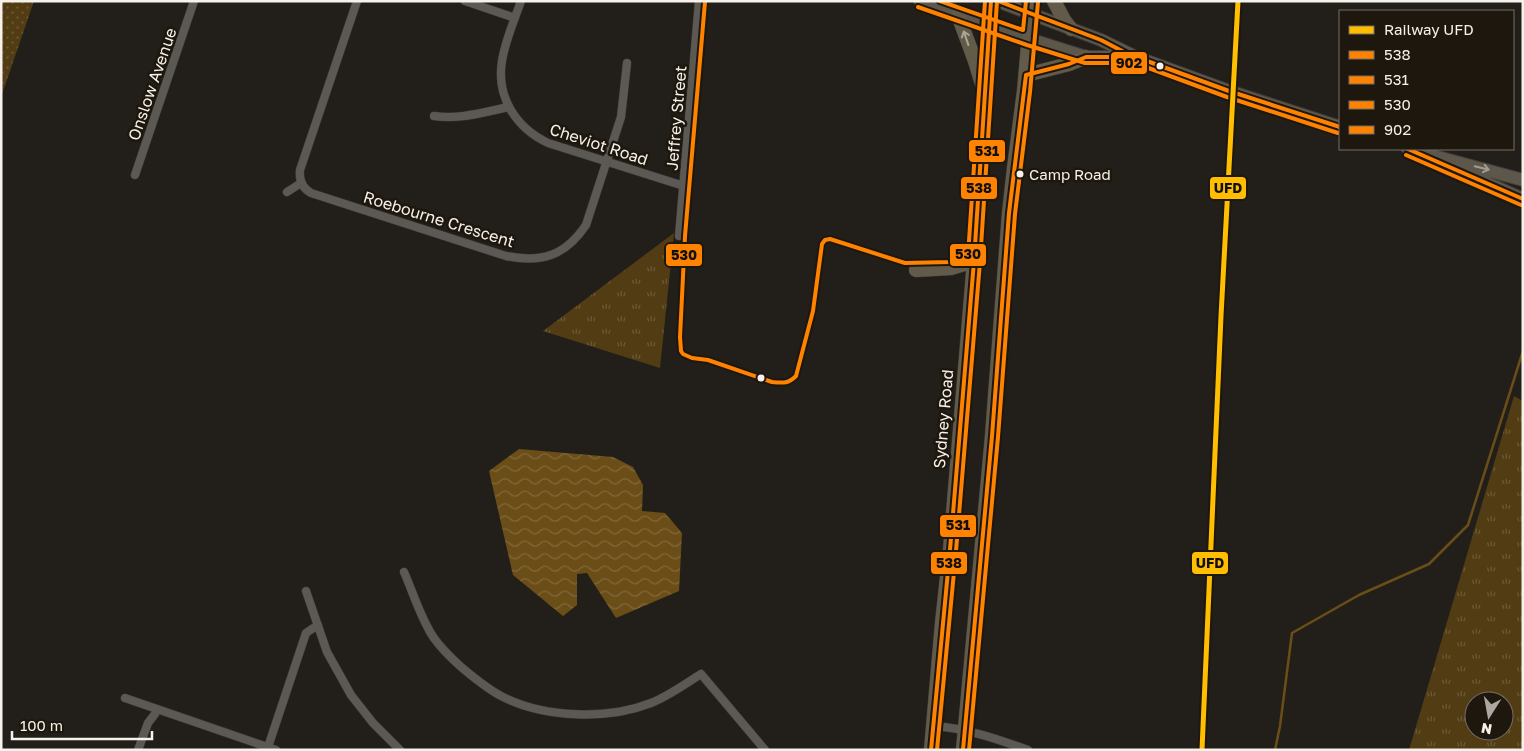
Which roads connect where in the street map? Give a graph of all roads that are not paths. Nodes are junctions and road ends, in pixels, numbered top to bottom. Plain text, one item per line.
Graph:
1 (194, 1) edge
2 (357, 1) edge
3 (465, 1) edge
4 (521, 1) edge
5 (699, 1) edge
6 (920, 1) edge
7 (992, 1) edge
8 (997, 1) edge
9 (1054, 1) edge
10 (1032, 8) edge
11 (958, 15) junction
12 (515, 18) junction
13 (989, 25) junction
14 (1071, 29) junction
15 (1029, 39) junction
16 (1086, 57) junction
17 (1136, 57) junction
18 (627, 63) dead end
19 (1026, 75) junction
20 (985, 94) junction
21 (509, 107) junction
22 (434, 116) dead end
23 (1339, 127) edge
24 (1413, 150) edge
25 (607, 162) junction
26 (135, 175) dead end
27 (1523, 180) edge
28 (301, 183) junction
29 (684, 186) junction
30 (287, 192) dead end
31 (1523, 199) edge
32 (679, 236) dead end
33 (974, 261) junction
34 (916, 270) dead end
35 (404, 572) dead end
36 (306, 591) dead end
37 (318, 625) junction
38 (125, 698) dead end
39 (157, 709) junction
40 (933, 726) junction
41 (964, 732) junction
42 (268, 747) junction
43 (138, 750) edge
44 (276, 750) edge
45 (400, 750) edge
46 (765, 750) edge
47 (931, 750) edge
48 (963, 750) edge
49 (1028, 750) edge

1 - 26 street, Onslow Avenue
2 - 28 street
3 - 12 street
4 - 12 street, Cheviot Road
5 - 29 street, Jeffrey Street
6 - 11 main road
7 - 13 highway, Sydney Road
8 - 10 main road
9 - 14 highway
10 - 14 main road
10 - 15 highway
11 - 13 main road
20 -> 11 highway
12 - 21 street, Cheviot Road
13 - 15 main road
13 - 20 highway, Sydney Road
14 - 17 main road
15 - 16 main road
15 - 19 highway
16 - 17 main road
16 - 19 highway
17 - 23 main road
18 - 25 street, Roebourne Crescent
19 - 41 highway
20 - 33 highway, Sydney Road
21 - 22 street
21 - 25 street, Cheviot Road
24 -> 27 main road
24 - 31 main road
25 - 28 street, Roebourne Crescent
25 - 29 street, Cheviot Road
28 - 30 street
29 - 32 street, Jeffrey Street
33 - 34 highway
33 - 40 highway, Sydney Road
35 - 46 street
36 - 37 street
37 - 42 street
37 - 45 street
38 - 39 street
39 - 42 street
39 - 43 street
40 - 41 street
40 - 47 highway, Sydney Road
41 - 48 highway
41 - 49 street
42 - 44 street

